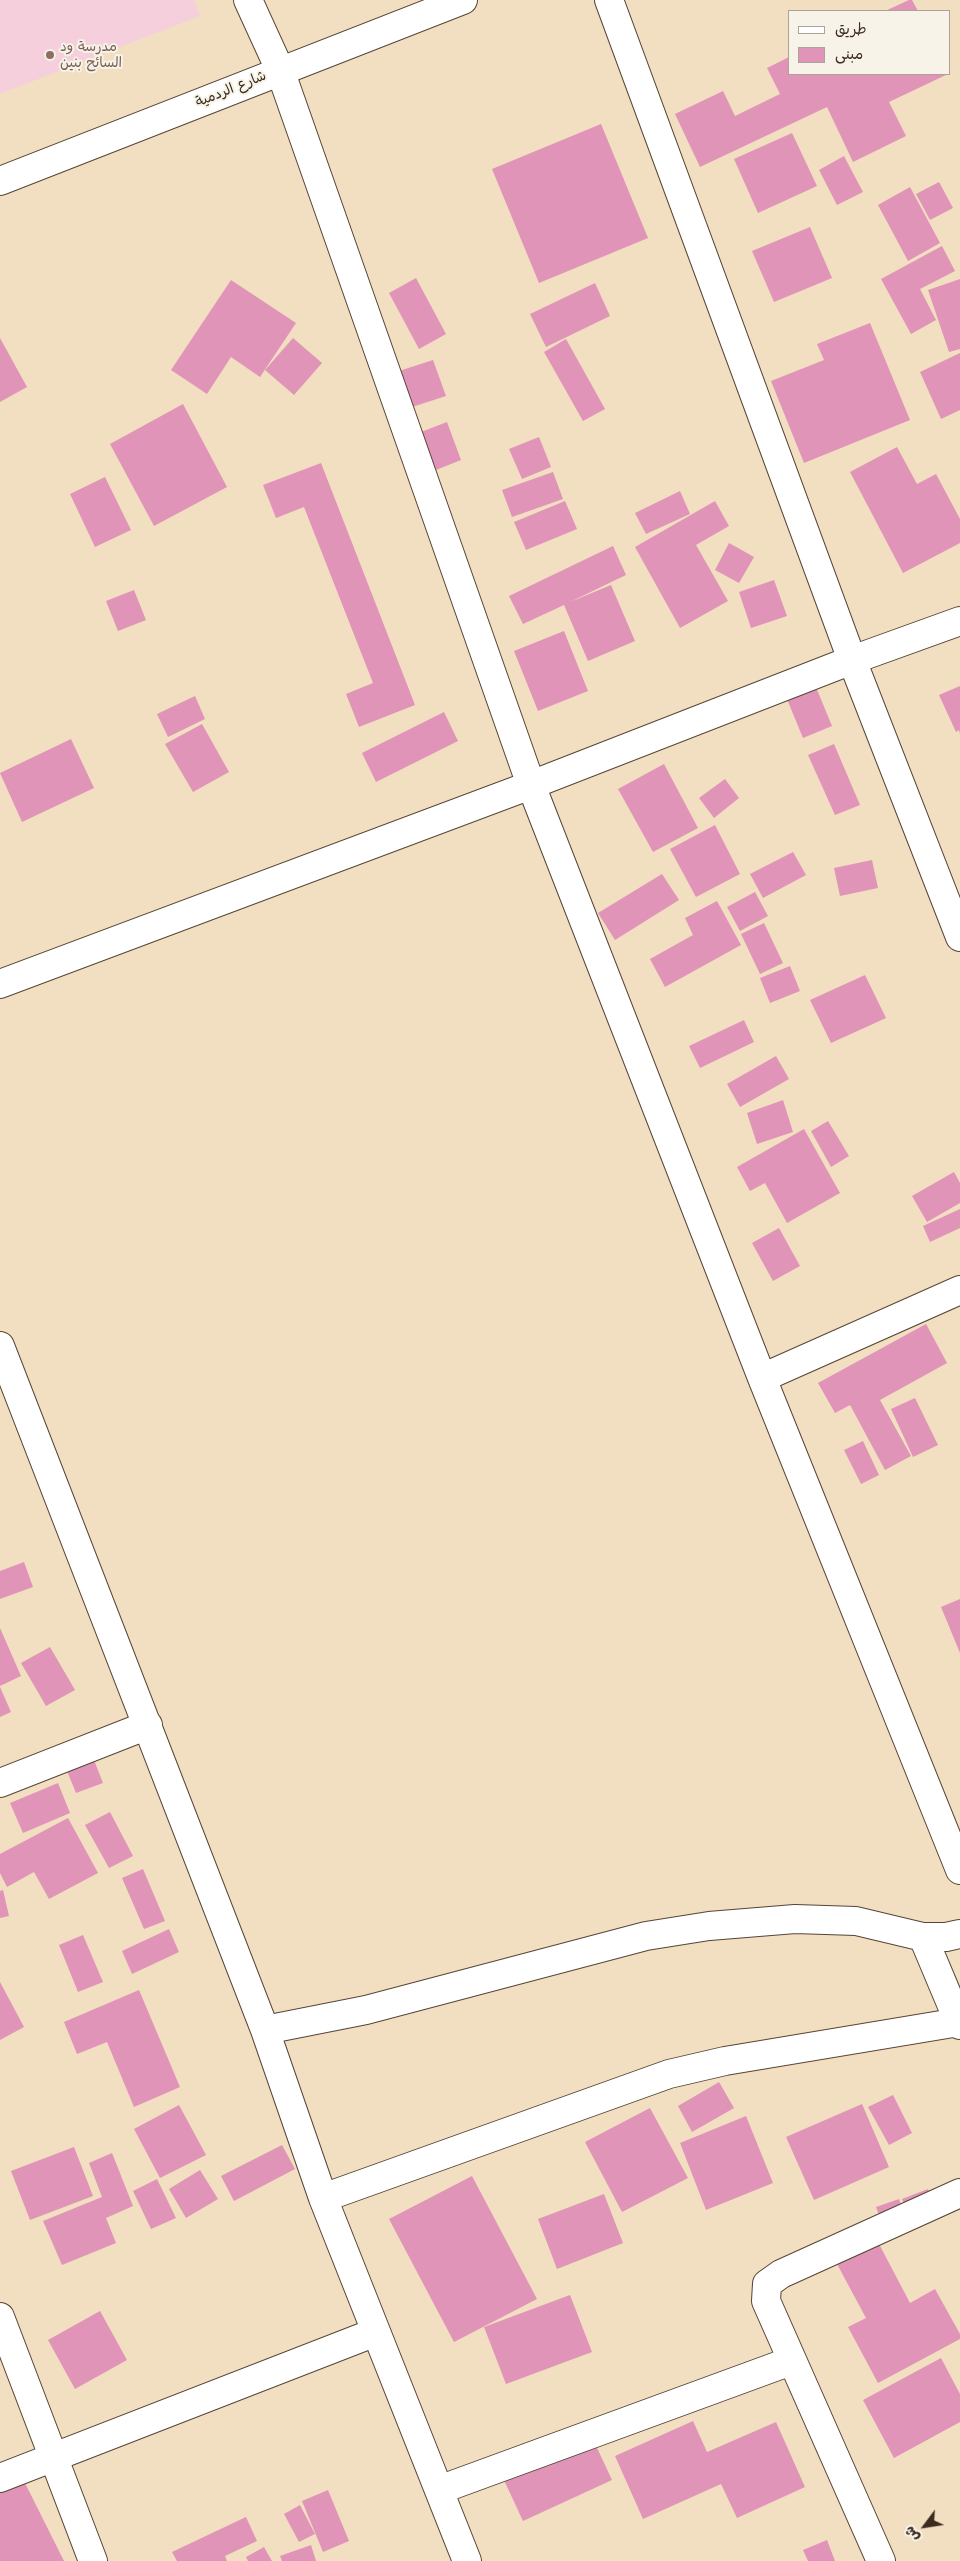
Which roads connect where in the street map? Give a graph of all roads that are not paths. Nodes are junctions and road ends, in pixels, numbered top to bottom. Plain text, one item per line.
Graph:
1 (248, 0) edge
2 (463, 0) edge
3 (608, 0) edge
4 (280, 70) junction
5 (0, 180) edge
6 (960, 621) edge
7 (852, 660) junction
8 (531, 786) junction
9 (960, 937) edge
10 (0, 984) edge
11 (960, 1290) edge
12 (0, 1346) edge
13 (762, 1378) junction
14 (148, 1725) junction
15 (0, 1783) edge
16 (960, 1870) edge
17 (960, 1934) edge
18 (923, 1937) junction
19 (959, 2023) edge
20 (264, 2030) junction
21 (960, 2193) edge
22 (323, 2198) junction
23 (0, 2317) edge
24 (376, 2332) junction
25 (791, 2361) junction
26 (54, 2457) junction
27 (0, 2478) edge
28 (439, 2490) junction
29 (93, 2561) edge
30 (466, 2561) edge
31 (881, 2561) edge

1 - 4 street
2 - 4 street, شارع الردمية
3 - 7 street
4 - 5 street, شارع الردمية
4 - 8 street
6 - 7 street
7 - 8 street
7 - 9 street
8 - 10 street
8 - 13 street
11 - 13 street
12 - 14 street
13 - 16 street
14 - 15 street
14 - 20 street
17 - 18 street
18 - 19 street
18 - 20 street
19 - 22 street
20 - 22 street
21 - 25 street
22 - 24 street
23 - 26 street
24 - 26 street
24 - 28 street
25 - 28 street
25 - 31 street
26 - 27 street
26 - 29 street
28 - 30 street

